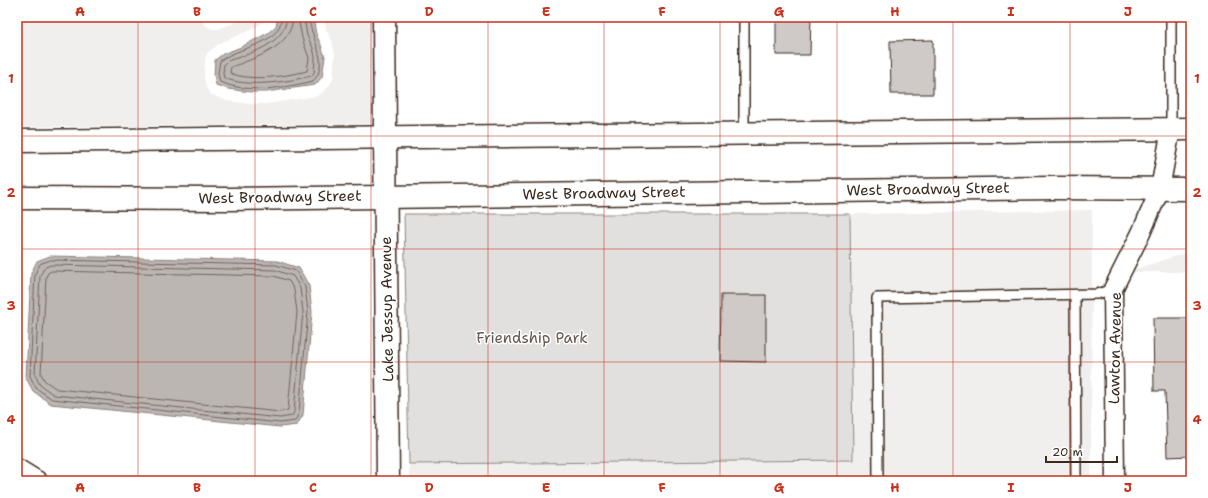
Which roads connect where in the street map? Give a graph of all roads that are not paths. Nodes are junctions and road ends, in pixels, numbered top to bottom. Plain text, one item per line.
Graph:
1 (384, 17) edge
2 (744, 17) edge
3 (1171, 17) edge
4 (1181, 129) edge
5 (744, 133) junction
6 (386, 137) junction
7 (17, 141) edge
8 (1160, 189) junction
9 (1191, 189) edge
10 (386, 196) junction
11 (17, 198) edge
12 (1113, 290) junction
13 (1075, 295) junction
14 (17, 468) edge
15 (38, 481) edge
16 (388, 481) edge
17 (878, 481) edge
18 (1076, 481) edge
19 (1114, 481) edge

1 - 6 main road, Lake Jessup Avenue
2 - 5 lane
3 - 4 lane
4 - 5 main road
4 - 8 street, Lawton Avenue
5 - 6 main road
6 - 7 main road
6 - 10 main road, Lake Jessup Avenue
8 - 9 main road, West Broadway Street
8 - 10 main road, West Broadway Street
8 - 12 street, Lawton Avenue
10 - 11 main road, West Broadway Street
10 - 16 main road, Lake Jessup Avenue
12 - 13 lane
12 - 19 street, Lawton Avenue
13 - 17 lane
13 - 18 lane
14 - 15 street

